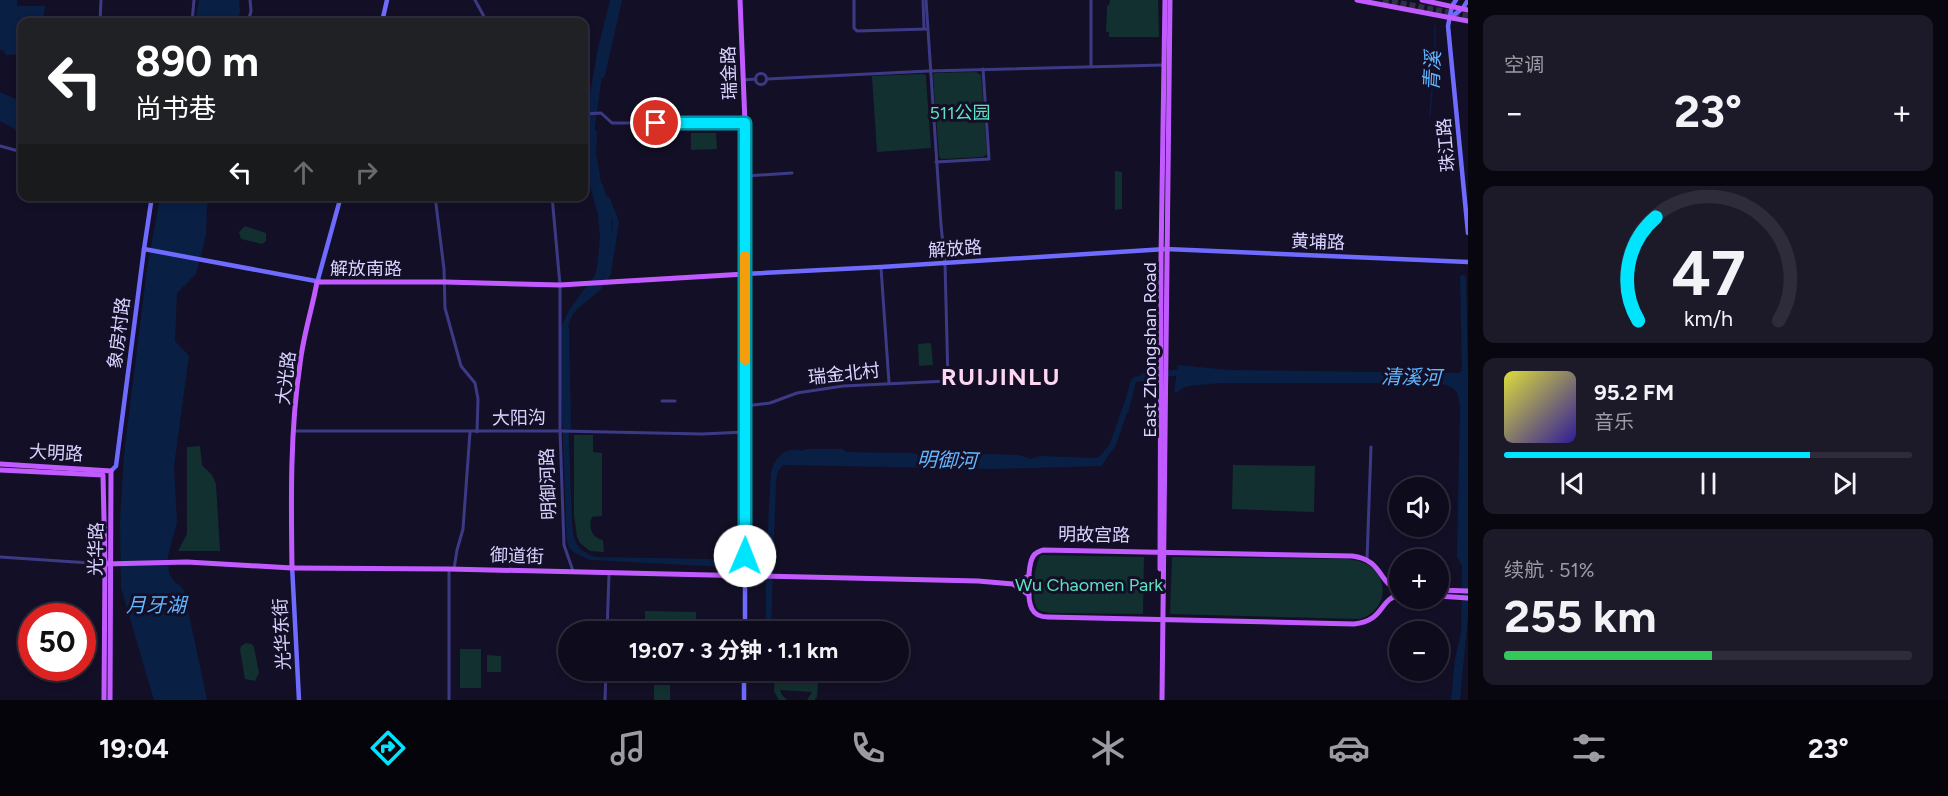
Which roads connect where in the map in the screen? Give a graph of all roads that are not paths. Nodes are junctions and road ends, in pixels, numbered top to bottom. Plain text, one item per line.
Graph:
1 (101, 0) edge
2 (194, 0) edge
3 (250, 0) edge
4 (387, 0) edge
5 (475, 0) edge
6 (740, 0) edge
7 (854, 0) edge
8 (924, 0) edge
9 (1091, 0) edge
10 (1165, 0) edge
11 (1170, 0) edge
12 (1356, 0) edge
13 (1422, 0) edge
14 (1468, 0) edge
15 (1444, 2) edge
16 (1454, 3) edge
17 (1465, 9) edge
18 (100, 18) edge
19 (192, 18) edge
20 (249, 18) edge
21 (383, 18) edge
22 (485, 18) edge
23 (1450, 18) junction
24 (1468, 21) edge
25 (925, 29) junction
26 (1164, 65) junction
27 (1091, 66) junction
28 (982, 69) junction
29 (930, 71) junction
30 (756, 79) junction
31 (767, 79) junction
32 (743, 80) junction
33 (588, 114) edge
34 (745, 123) junction
35 (0, 146) edge
36 (18, 152) edge
37 (936, 162) junction
38 (792, 173) dead end
39 (745, 176) junction
40 (151, 201) edge
41 (340, 201) edge
42 (436, 201) edge
43 (552, 201) edge
44 (1468, 233) edge
45 (144, 249) junction
46 (1164, 250) junction
47 (1468, 262) edge
48 (945, 263) junction
49 (881, 267) junction
50 (745, 274) junction
51 (661, 279) joint
52 (317, 282) junction
53 (445, 282) junction
54 (613, 282) junction
55 (560, 285) junction
56 (889, 383) junction
57 (662, 401) dead end
58 (675, 401) dead end
59 (745, 406) junction
60 (294, 431) junction
61 (560, 431) junction
62 (470, 432) junction
63 (477, 432) junction
64 (745, 432) junction
65 (1371, 447) dead end
66 (0, 464) edge
67 (0, 470) edge
68 (111, 471) junction
69 (291, 509) joint
70 (1162, 552) junction
71 (0, 557) edge
72 (1367, 560) junction
73 (109, 564) junction
74 (292, 568) junction
75 (451, 569) junction
76 (574, 573) junction
77 (609, 574) junction
78 (745, 576) junction
79 (1029, 576) junction
80 (1385, 582) junction
81 (1013, 584) junction
82 (1389, 585) edge
83 (1468, 591) edge
84 (1449, 592) edge
85 (1460, 594) junction
86 (1029, 595) junction
87 (1449, 595) edge
88 (1468, 598) edge
89 (1389, 600) edge
90 (1384, 605) junction
91 (1161, 620) junction
92 (607, 621) edge
93 (745, 621) edge
94 (606, 681) edge
95 (744, 681) edge
96 (104, 700) edge
97 (110, 700) edge
98 (298, 700) edge
99 (449, 700) edge
100 (605, 700) edge
101 (744, 700) edge
102 (1160, 700) edge

1 - 18 street
2 - 19 street
3 - 20 street
4 - 21 street
5 - 22 street
6 - 32 street, 瑞金路
7 - 25 street
8 - 25 street
9 - 27 street
10 - 26 main road, East Zhongshan Road
11 - 46 main road, East Zhongshan Road
12 - 23 main road
13 - 15 main road
14 - 17 street
15 - 16 main road
16 - 17 main road
16 - 23 street, 珠江路
17 - 23 street
23 - 24 main road
23 - 44 street, 珠江路
25 - 29 street
26 - 27 street
26 - 46 main road, East Zhongshan Road
27 - 28 street
28 - 29 street
28 - 37 street
29 - 31 street
29 - 37 street
30 - 31 street
30 - 31 street
30 - 32 street
32 - 34 street, 瑞金路
33 - 34 street
34 - 39 street, 瑞金路
35 - 36 street
37 - 48 street
38 - 39 street
39 - 50 street, 瑞金路
40 - 45 street, 象房村路
41 - 52 street, 大光路
42 - 53 street
43 - 55 street, 明御河路
45 - 52 street, 解放南路
45 - 68 street, 象房村路
46 - 47 street, 黄埔路
46 - 48 street, 解放路
46 - 70 main road, East Zhongshan Road
48 - 49 street, 解放路
48 - 56 street, 瑞金北村
49 - 50 street, 解放路
49 - 56 street
50 - 51 street
50 - 59 street, 瑞金路
51 - 54 main road
52 - 53 street, 解放南路
52 - 60 street, 大光路
53 - 55 street, 解放南路
53 - 63 street
54 - 55 main road
54 - 55 street, 解放南路
55 - 61 street, 明御河路
56 - 59 street, 瑞金北村
57 - 58 street
59 - 64 street, 瑞金路
60 - 62 street, 大阳沟
60 - 69 street, 大光路
61 - 63 street, 大阳沟
61 - 64 street, 大阳沟
61 - 76 street, 明御河路
62 - 63 street, 大阳沟
62 - 75 street
64 - 78 street, 瑞金路
65 - 72 street
66 - 68 main road, 大明路
67 - 73 main road, 大明路
68 - 73 main road, 光华路
69 - 74 main road
70 - 72 main road, 明故宫路
70 - 79 main road, 明故宫路
70 - 91 main road, East Zhongshan Road
71 - 73 street
72 - 80 main road
73 - 74 main road, 御道街
73 - 96 main road, 光华路
73 - 97 main road, 光华路
74 - 75 main road, 御道街
74 - 98 street, 光华东街
75 - 76 main road, 御道街
75 - 99 street
76 - 77 main road, 御道街
77 - 78 main road, 御道街
77 - 92 street
78 - 81 main road, 御道街
78 - 93 street, 瑞金路
79 - 81 main road
79 - 86 main road, 明故宫路
80 - 82 main road
80 - 90 main road
81 - 86 main road, 御道街
83 - 85 main road
84 - 85 main road
85 - 87 main road
85 - 88 main road
86 - 91 main road
89 - 90 main road
90 - 91 main road
91 - 102 main road, East Zhongshan Road
94 - 100 street
95 - 101 street

